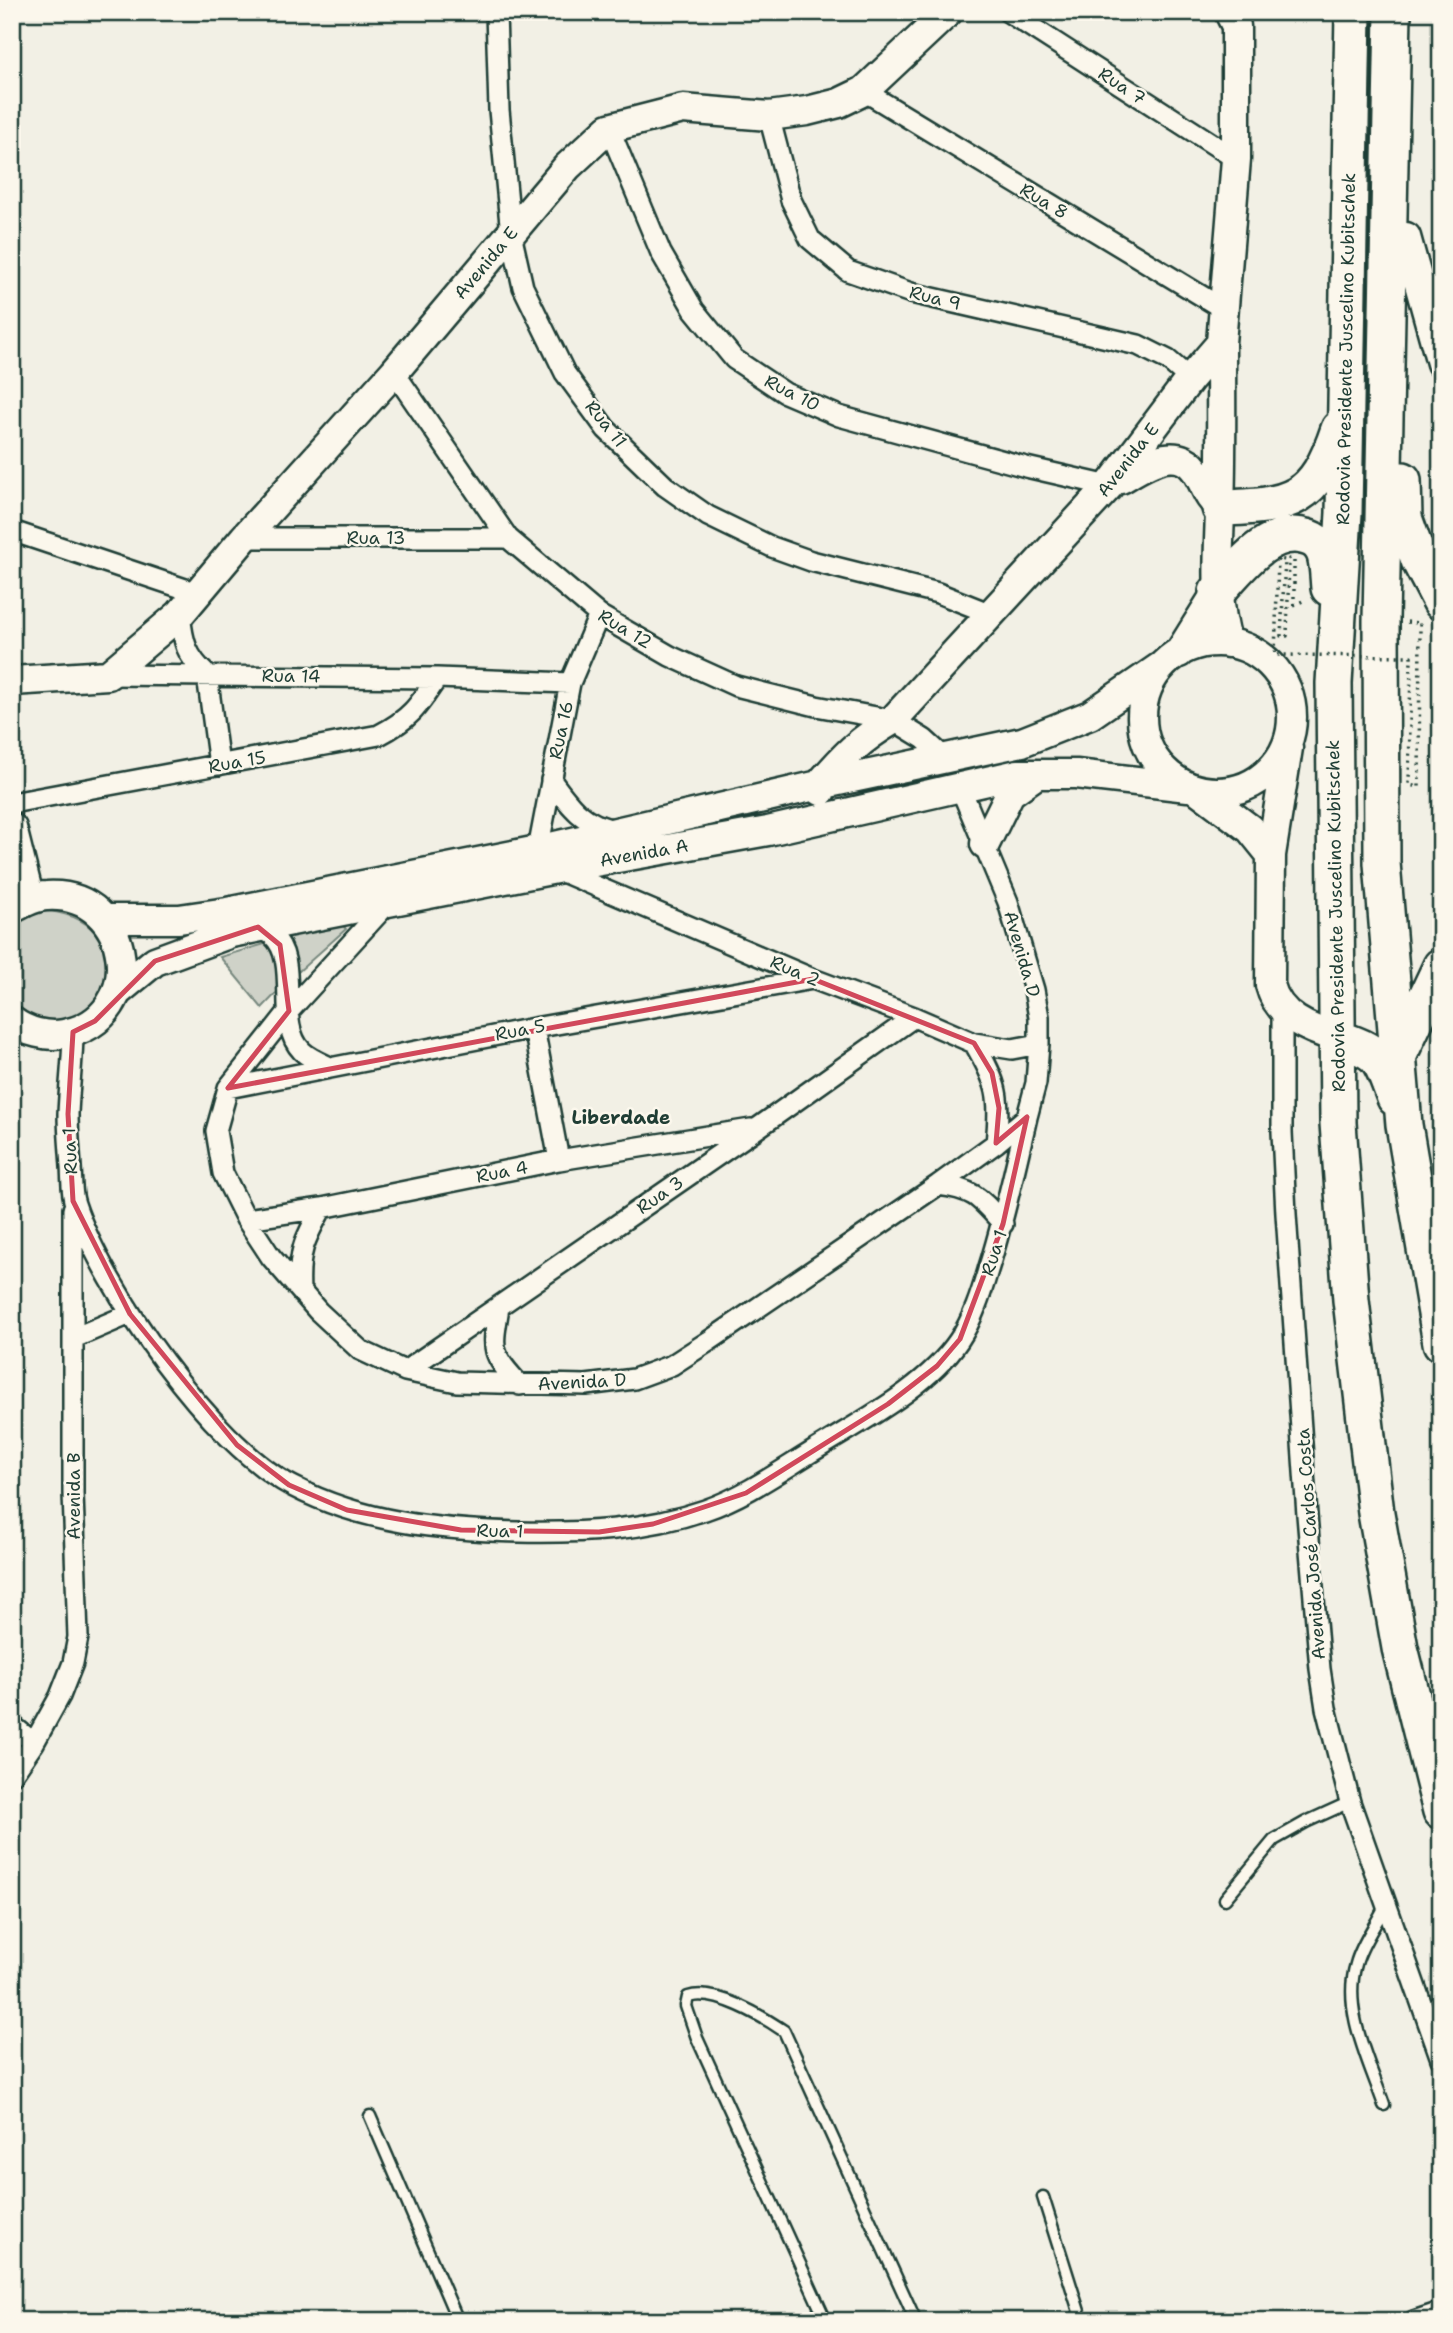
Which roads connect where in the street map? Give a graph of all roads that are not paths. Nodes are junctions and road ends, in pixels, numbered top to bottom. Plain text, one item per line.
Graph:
1 (496, 12) edge
2 (948, 12) edge
3 (1008, 12) edge
4 (1229, 12) edge
5 (1353, 12) edge
6 (1393, 12) edge
7 (1410, 12) edge
8 (864, 91) junction
9 (769, 116) junction
10 (609, 128) junction
11 (1236, 159) junction
12 (510, 234) junction
13 (1406, 237) junction
14 (1225, 310) junction
15 (1222, 343) junction
16 (1440, 353) edge
17 (394, 372) junction
18 (1190, 379) junction
19 (1346, 409) junction
20 (1109, 486) junction
21 (1220, 508) junction
22 (12, 531) edge
23 (244, 538) junction
24 (508, 538) junction
25 (1217, 592) junction
26 (188, 604) junction
27 (1430, 612) edge
28 (991, 614) junction
29 (598, 615) junction
30 (1228, 643) junction
31 (1169, 660) junction
32 (108, 675) junction
33 (207, 675) junction
34 (436, 678) junction
35 (12, 681) edge
36 (570, 683) junction
37 (1334, 683) junction
38 (893, 720) junction
39 (1289, 738) junction
40 (945, 758) junction
41 (219, 765) junction
42 (1037, 774) junction
43 (551, 780) junction
44 (819, 785) junction
45 (960, 787) junction
46 (1192, 788) junction
47 (12, 803) edge
48 (831, 816) junction
49 (12, 828) edge
50 (625, 831) junction
51 (985, 844) junction
52 (1271, 855) junction
53 (547, 860) junction
54 (389, 902) junction
55 (21, 905) edge
56 (104, 919) junction
57 (258, 927) junction
58 (1441, 966) edge
59 (813, 979) junction
60 (116, 993) junction
61 (1282, 1010) junction
62 (289, 1011) junction
63 (914, 1017) junction
64 (12, 1021) edge
65 (534, 1027) junction
66 (73, 1032) junction
67 (1338, 1038) junction
68 (974, 1043) junction
69 (1039, 1044) junction
70 (1399, 1055) junction
71 (330, 1067) junction
72 (228, 1088) junction
73 (1027, 1117) junction
74 (1404, 1125) junction
75 (759, 1127) junction
76 (996, 1143) junction
77 (559, 1160) junction
78 (938, 1185) junction
79 (73, 1201) junction
80 (322, 1208) junction
81 (246, 1219) junction
82 (1003, 1224) junction
83 (300, 1290) junction
84 (499, 1307) junction
85 (130, 1314) junction
86 (74, 1338) junction
87 (1441, 1343) edge
88 (405, 1371) junction
89 (520, 1385) junction
90 (12, 1725) edge
91 (34, 1743) junction
92 (12, 1775) edge
93 (1350, 1802) junction
94 (1441, 1811) edge
95 (1225, 1899) dead end
96 (1387, 1903) junction
97 (1441, 2059) edge
98 (1384, 2105) dead end
99 (370, 2116) dead end
100 (1043, 2197) dead end
101 (1441, 2312) edge
102 (458, 2321) edge
103 (826, 2321) edge
104 (916, 2321) edge
105 (1082, 2321) edge
106 (1414, 2321) edge

1 - 12 street, Rua 11
2 - 8 street, Avenida E
3 - 11 street, Rua 7
4 - 11 street
5 - 19 highway, Rodovia Presidente Juscelino Kubitschek
6 - 70 highway
7 - 13 highway
8 - 9 street, Avenida E
8 - 14 street, Rua 8
9 - 10 street, Avenida E
9 - 18 street, Rua 9
10 - 12 street, Avenida E
10 - 20 street, Rua 10
11 - 14 street
12 - 17 street, Avenida E
12 - 28 street, Rua 11
13 - 16 street
13 - 27 highway
14 - 15 street
15 - 18 street, Avenida E
15 - 21 street
17 - 23 street, Avenida E
17 - 24 street, Rua 12
18 - 20 street, Avenida E
19 - 21 highway
19 - 37 highway, Rodovia Presidente Juscelino Kubitschek
20 - 21 street
20 - 28 street, Avenida E
21 - 25 street
22 - 26 street
23 - 24 street, Rua 13
23 - 26 street, Avenida E
24 - 29 street, Rua 12
25 - 30 street
25 - 31 street
25 - 37 highway
26 - 32 street, Avenida E
26 - 33 street
28 - 38 street, Avenida E
29 - 36 street, Rua 16
29 - 38 street, Rua 12
30 - 31 street
30 - 39 street
31 - 40 street, Avenida A
31 - 46 street
32 - 33 street, Rua 14
32 - 35 street, Rua 14
33 - 34 street, Rua 14
33 - 41 street
34 - 36 street, Rua 14
34 - 41 street, Rua 15
36 - 43 street, Rua 16
37 - 67 highway, Rodovia Presidente Juscelino Kubitschek
38 - 40 street, Rua 12
38 - 44 street, Avenida E
39 - 46 street
39 - 52 street, Avenida José Carlos Costa
40 - 44 street, Avenida A
41 - 47 street, Rua 15
42 - 45 street, Avenida A
42 - 46 street, Avenida A
42 - 51 street
43 - 50 street
43 - 53 street, Rua 16
44 - 48 street
44 - 50 street, Avenida A
45 - 48 street, Avenida A
45 - 51 street, Avenida D
46 - 52 street
48 - 53 street, Avenida A
49 - 55 street
50 - 53 street, Avenida A
51 - 69 street, Avenida D
52 - 61 street, Avenida José Carlos Costa
53 - 54 street, Avenida A
53 - 56 street, Avenida A
53 - 59 street, Rua 2
54 - 57 street, Avenida A
54 - 62 street, Avenida D
55 - 56 street
56 - 60 street
57 - 60 street, Avenida A
57 - 62 street
58 - 70 highway
59 - 63 street, Rua 2
59 - 65 street, Rua 5
60 - 66 street
61 - 67 street
61 - 93 street, Avenida José Carlos Costa
62 - 71 street
62 - 72 street, Avenida D
63 - 68 street, Rua 2
63 - 75 street, Rua 3
64 - 66 street
65 - 71 street, Rua 5
65 - 77 street
66 - 79 street, Rua 1
67 - 74 highway
67 - 94 highway, Rodovia Presidente Juscelino Kubitschek
68 - 69 street, Rua 2
68 - 76 street
69 - 73 street, Avenida D
70 - 74 highway
71 - 72 street, Rua 5
72 - 81 street, Avenida D
73 - 76 street, Avenida D
73 - 82 street, Rua 1
74 - 87 highway
75 - 77 street, Rua 4
75 - 84 street, Rua 3
76 - 78 street, Avenida D
77 - 80 street, Rua 4
78 - 82 street
78 - 89 street, Avenida D
79 - 85 street, Rua 1
79 - 86 street, Avenida B
80 - 81 street, Rua 4
80 - 83 street
81 - 83 street, Avenida D
82 - 85 street, Rua 1
83 - 88 street, Avenida D
84 - 88 street, Rua 3
84 - 89 street
85 - 86 street
86 - 91 street, Avenida B
88 - 89 street, Avenida D
90 - 91 street
91 - 92 street, Avenida B
93 - 95 lane
93 - 96 street, Avenida José Carlos Costa
96 - 97 street, Avenida José Carlos Costa
96 - 98 lane
99 - 102 lane
100 - 105 lane
101 - 106 street
103 - 104 lane

